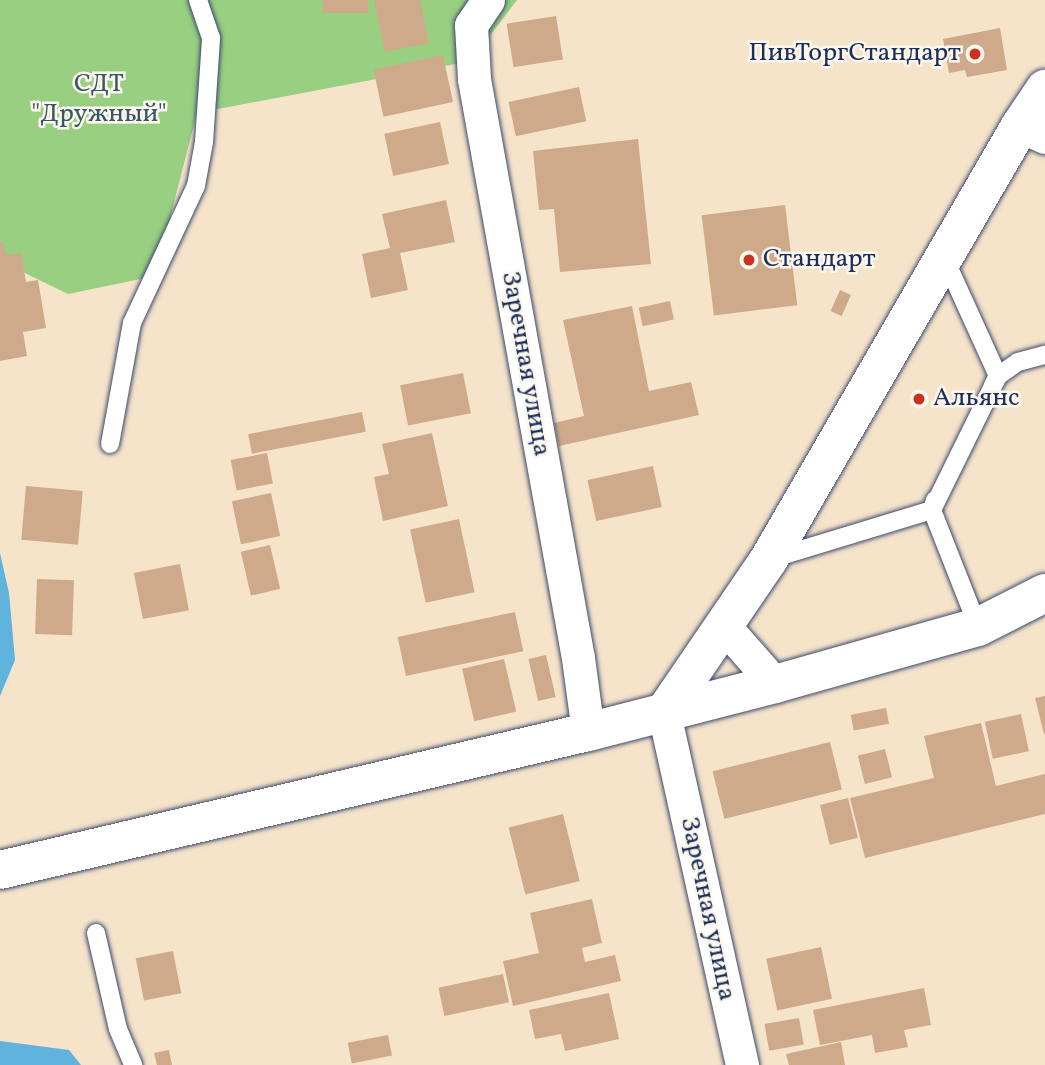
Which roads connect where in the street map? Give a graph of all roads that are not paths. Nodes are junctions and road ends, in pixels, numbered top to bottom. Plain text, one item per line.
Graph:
1 (198, 0) edge
2 (488, 0) edge
3 (1045, 89) edge
4 (1032, 132) edge
5 (944, 257) junction
6 (1045, 355) edge
7 (998, 376) junction
8 (110, 444) dead end
9 (932, 510) junction
10 (769, 559) junction
11 (1032, 606) edge
12 (723, 626) junction
13 (978, 627) junction
14 (775, 684) junction
15 (664, 712) junction
16 (587, 732) junction
17 (0, 870) edge
18 (96, 933) dead end
19 (133, 1065) edge
20 (742, 1065) edge

1 - 8 lane
2 - 16 street, Заречная улица
3 - 4 main road
4 - 5 main road
5 - 7 lane
5 - 10 main road
6 - 7 lane
7 - 9 lane
9 - 10 lane
9 - 13 lane
10 - 12 main road
11 - 13 main road
12 - 14 street
12 - 15 main road
13 - 14 main road
14 - 15 main road
15 - 16 main road
15 - 20 street, Заречная улица
16 - 17 main road
18 - 19 lane

